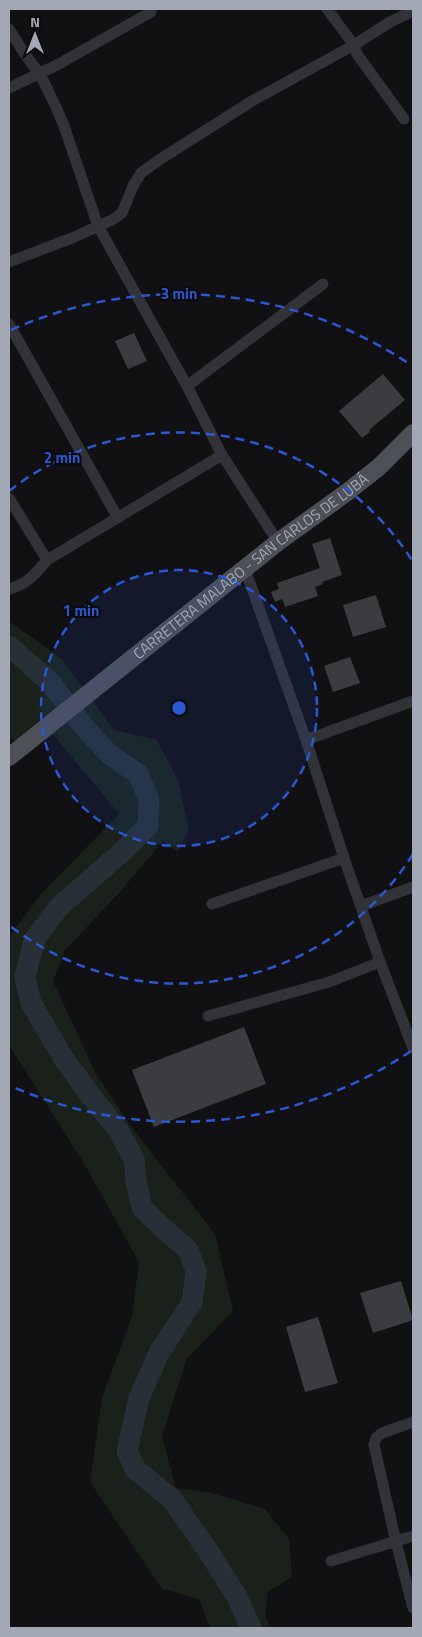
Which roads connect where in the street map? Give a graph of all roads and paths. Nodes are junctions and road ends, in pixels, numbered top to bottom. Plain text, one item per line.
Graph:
1 (327, 9) edge
2 (413, 11) edge
3 (152, 12) dead end
4 (9, 29) edge
5 (354, 45) junction
6 (40, 74) junction
7 (9, 88) edge
8 (404, 119) dead end
9 (98, 226) junction
10 (9, 262) edge
11 (323, 284) dead end
12 (9, 324) edge
13 (187, 386) junction
14 (413, 433) edge
15 (222, 455) junction
16 (9, 498) edge
17 (118, 518) junction
18 (278, 542) junction
19 (47, 560) junction
20 (245, 569) junction
21 (9, 590) edge
22 (413, 701) edge
23 (306, 740) junction
24 (9, 757) edge
25 (344, 858) junction
26 (413, 888) edge
27 (212, 904) dead end
28 (361, 906) junction
29 (380, 962) junction
30 (208, 1016) dead end
31 (413, 1048) edge
32 (413, 1422) edge
33 (413, 1536) edge
34 (396, 1542) junction
35 (331, 1561) dead end
36 (413, 1608) edge

1 - 5 street
2 - 5 street
3 - 6 street
4 - 6 street
5 - 8 street
5 - 9 street
6 - 7 street
6 - 9 street
9 - 10 street
9 - 13 street
11 - 13 street
12 - 17 street
13 - 15 street
14 - 18 main road, CARRETERA MALABO - SAN CARLOS DE LUBÁ
15 - 17 street
15 - 18 street
16 - 19 street
17 - 19 street
18 - 20 main road, CARRETERA MALABO - SAN CARLOS DE LUBÁ
19 - 21 street
20 - 23 street
20 - 24 main road, CARRETERA MALABO - SAN CARLOS DE LUBÁ
22 - 23 street
23 - 25 street
25 - 27 street
25 - 28 street
26 - 28 street
28 - 29 street
29 - 30 street
29 - 31 street
32 - 34 street
33 - 34 street
34 - 35 street
34 - 36 street

